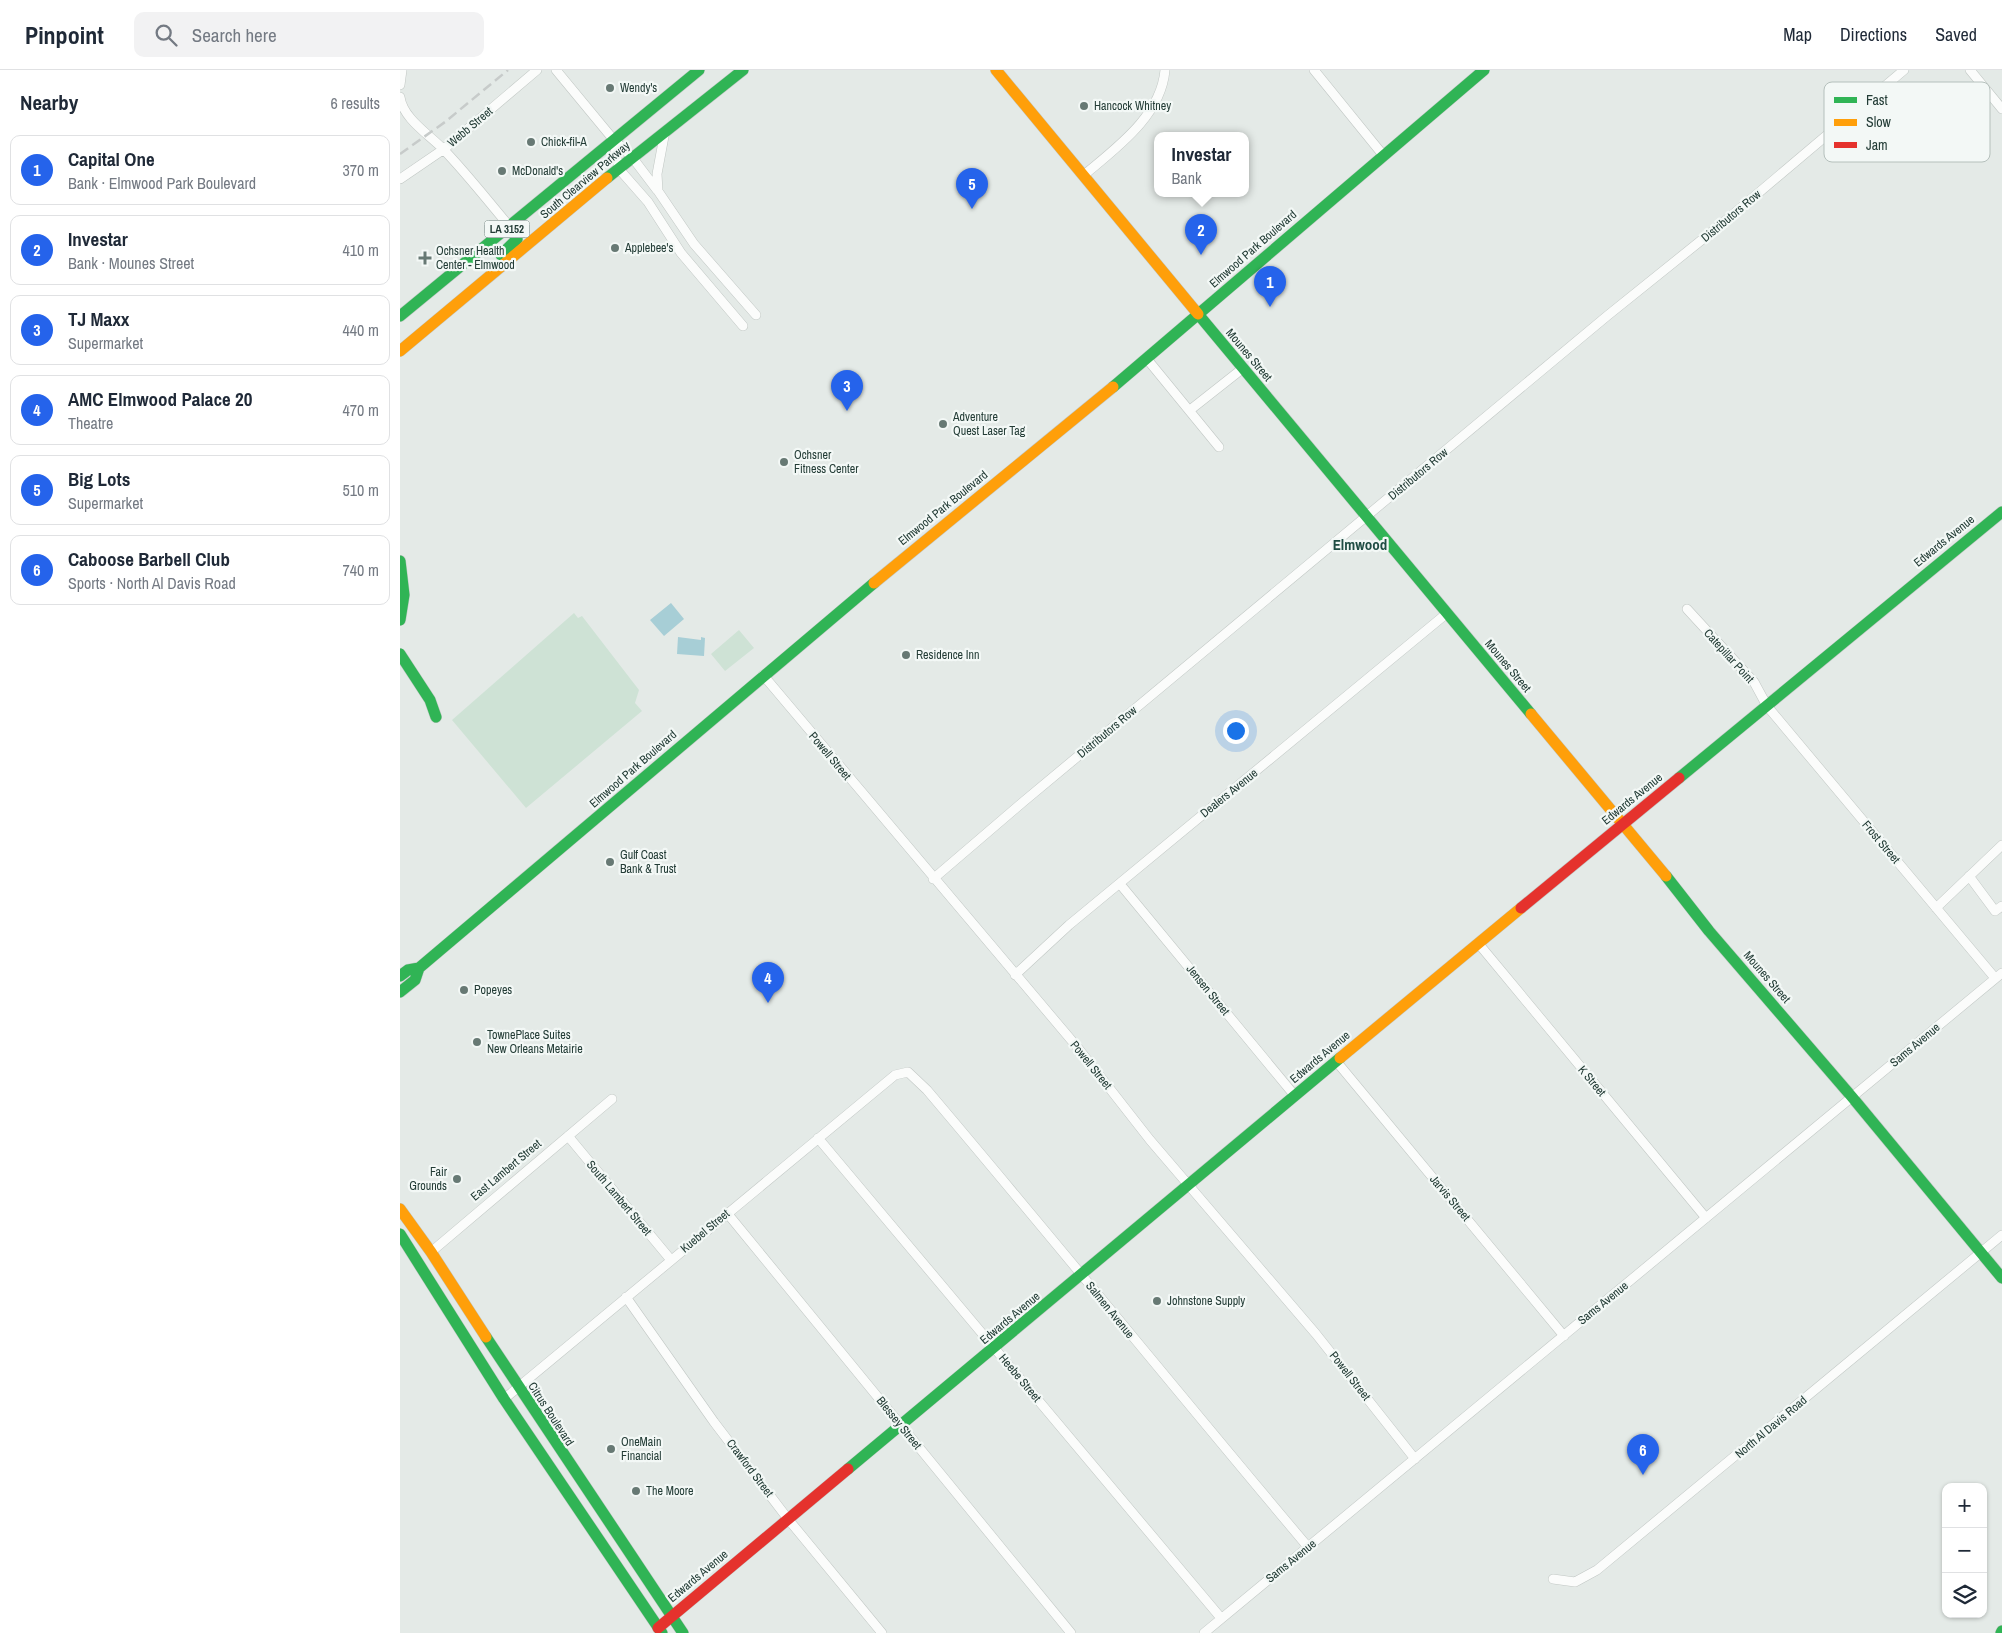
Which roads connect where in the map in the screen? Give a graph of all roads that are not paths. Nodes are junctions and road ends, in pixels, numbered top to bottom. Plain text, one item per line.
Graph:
1 (402, 70) edge
2 (537, 70) edge
3 (556, 70) edge
4 (698, 70) edge
5 (743, 70) edge
6 (996, 70) edge
7 (1165, 70) edge
8 (1314, 70) edge
9 (1484, 70) edge
10 (1904, 70) edge
11 (1970, 70) edge
12 (1890, 82) edge
13 (1980, 82) edge
14 (400, 85) edge
15 (1990, 94) edge
16 (400, 97) edge
17 (2002, 109) edge
18 (665, 131) junction
19 (1824, 138) edge
20 (613, 139) junction
21 (444, 149) junction
22 (1383, 155) junction
23 (632, 157) junction
24 (619, 169) junction
25 (1084, 175) junction
26 (400, 179) edge
27 (658, 191) junction
28 (510, 227) junction
29 (1198, 315) junction
30 (400, 316) edge
31 (756, 316) dead end
32 (433, 325) junction
33 (743, 326) dead end
34 (400, 351) edge
35 (1147, 359) junction
36 (1242, 369) junction
37 (1190, 410) junction
38 (1219, 447) dead end
39 (2002, 512) edge
40 (1366, 517) junction
41 (400, 561) edge
42 (1688, 609) dead end
43 (1446, 614) junction
44 (400, 620) edge
45 (400, 654) edge
46 (763, 675) junction
47 (1767, 706) junction
48 (436, 717) dead end
49 (1624, 824) junction
50 (2002, 845) edge
51 (1970, 876) junction
52 (933, 879) junction
53 (1120, 884) junction
54 (2002, 906) edge
55 (1936, 908) junction
56 (1478, 944) junction
57 (419, 968) junction
58 (1015, 975) junction
59 (1999, 975) edge
60 (400, 976) edge
61 (400, 992) edge
62 (1336, 1061) junction
63 (910, 1074) joint
64 (1295, 1096) junction
65 (1852, 1097) junction
66 (612, 1099) dead end
67 (568, 1136) junction
68 (818, 1138) junction
69 (1190, 1185) junction
70 (400, 1209) edge
71 (726, 1214) junction
72 (1706, 1218) junction
73 (400, 1234) edge
74 (2002, 1235) edge
75 (431, 1252) junction
76 (1981, 1252) junction
77 (671, 1260) junction
78 (418, 1261) junction
79 (1081, 1275) junction
80 (2002, 1278) edge
81 (626, 1297) junction
82 (1564, 1336) junction
83 (994, 1348) junction
84 (518, 1389) junction
85 (504, 1399) junction
86 (901, 1426) junction
87 (1415, 1459) junction
88 (788, 1519) junction
89 (1308, 1547) junction
90 (1554, 1579) dead end
91 (672, 1617) junction
92 (1221, 1618) junction
93 (660, 1630) edge
94 (683, 1633) edge
95 (882, 1633) edge
96 (1071, 1633) edge
97 (1204, 1633) edge

1 - 14 street
2 - 21 street, Webb Street
3 - 20 street
4 - 20 main road, South Clearview Parkway / LA 3152
5 - 18 main road, South Clearview Parkway / LA 3152
6 - 25 main road, Mounes Street
7 - 25 street
8 - 22 street
9 - 22 main road, Elmwood Park Boulevard
10 - 12 street, Distributors Row
11 - 13 street
15 - 17 street
16 - 21 street
18 - 23 main road, South Clearview Parkway / LA 3152
18 - 27 street
19 - 40 street, Distributors Row
20 - 23 street
20 - 24 street
20 - 28 main road, South Clearview Parkway / LA 3152
21 - 26 street, Webb Street
21 - 28 street
22 - 29 main road, Elmwood Park Boulevard
23 - 24 main road, South Clearview Parkway / LA 3152
23 - 27 street
24 - 32 main road, South Clearview Parkway / LA 3152
24 - 33 street
25 - 29 main road, Mounes Street
27 - 31 street
28 - 30 main road, South Clearview Parkway / LA 3152
28 - 32 main road
29 - 35 main road, Elmwood Park Boulevard
29 - 36 main road, Mounes Street
32 - 34 main road, South Clearview Parkway / LA 3152
35 - 37 street
35 - 46 main road, Elmwood Park Boulevard
36 - 37 street
36 - 40 main road, Mounes Street
37 - 38 street
39 - 47 main road, Edwards Avenue
40 - 43 main road, Mounes Street
40 - 52 street, Distributors Row
41 - 44 main road
42 - 47 street, Catepillar Point
43 - 49 main road, Mounes Street
43 - 53 street, Dealers Avenue
45 - 48 main road
46 - 52 street, Powell Street
46 - 57 main road, Elmwood Park Boulevard
47 - 49 main road, Edwards Avenue
47 - 55 street, Frost Street
49 - 56 main road, Edwards Avenue
49 - 65 main road, Mounes Street
50 - 51 street
51 - 54 street
51 - 55 street
52 - 58 street, Powell Street
53 - 58 street, Dealers Avenue
53 - 64 street, Jensen Street
55 - 59 street, Frost Street
56 - 62 main road, Edwards Avenue
56 - 72 street, K Street
57 - 60 main road, Elmwood Park Boulevard
57 - 61 main road, Elmwood Park Boulevard
58 - 69 street, Powell Street
59 - 65 street, Sams Avenue
62 - 64 main road, Edwards Avenue
62 - 82 street, Jarvis Street
63 - 68 street, Kuebel Street
63 - 79 street, Salmen Avenue
64 - 69 main road, Edwards Avenue
65 - 72 street, Sams Avenue
65 - 76 main road, Mounes Street
66 - 67 street, East Lambert Street
67 - 75 street, East Lambert Street
67 - 77 street, South Lambert Street
68 - 71 street, Kuebel Street
68 - 83 street, Heebe Street
69 - 79 main road, Edwards Avenue
69 - 87 street, Powell Street
70 - 75 main road, Citrus Boulevard
71 - 77 street, Kuebel Street
71 - 86 street, Blessey Street
72 - 82 street, Sams Avenue
73 - 78 main road
74 - 76 street, North Al Davis Road
75 - 78 main road, East Lambert Street
75 - 84 main road, Citrus Boulevard
76 - 80 main road, Mounes Street
76 - 90 street, North Al Davis Road
77 - 81 street, Kuebel Street
78 - 85 main road
79 - 83 main road, Edwards Avenue
79 - 89 street, Salmen Avenue
81 - 84 street, Kuebel Street
81 - 88 street, Crawford Street
82 - 87 street, Sams Avenue
83 - 86 main road, Edwards Avenue
83 - 92 street, Heebe Street
84 - 85 street, Kuebel Street
84 - 91 main road, Citrus Boulevard
85 - 93 main road
86 - 88 main road, Edwards Avenue
86 - 96 street, Blessey Street
87 - 89 street, Sams Avenue
88 - 91 main road, Edwards Avenue
88 - 95 street, Crawford Street
89 - 92 street, Sams Avenue
91 - 93 main road, Edwards Avenue
91 - 94 main road, Citrus Boulevard
92 - 97 street, Sams Avenue

